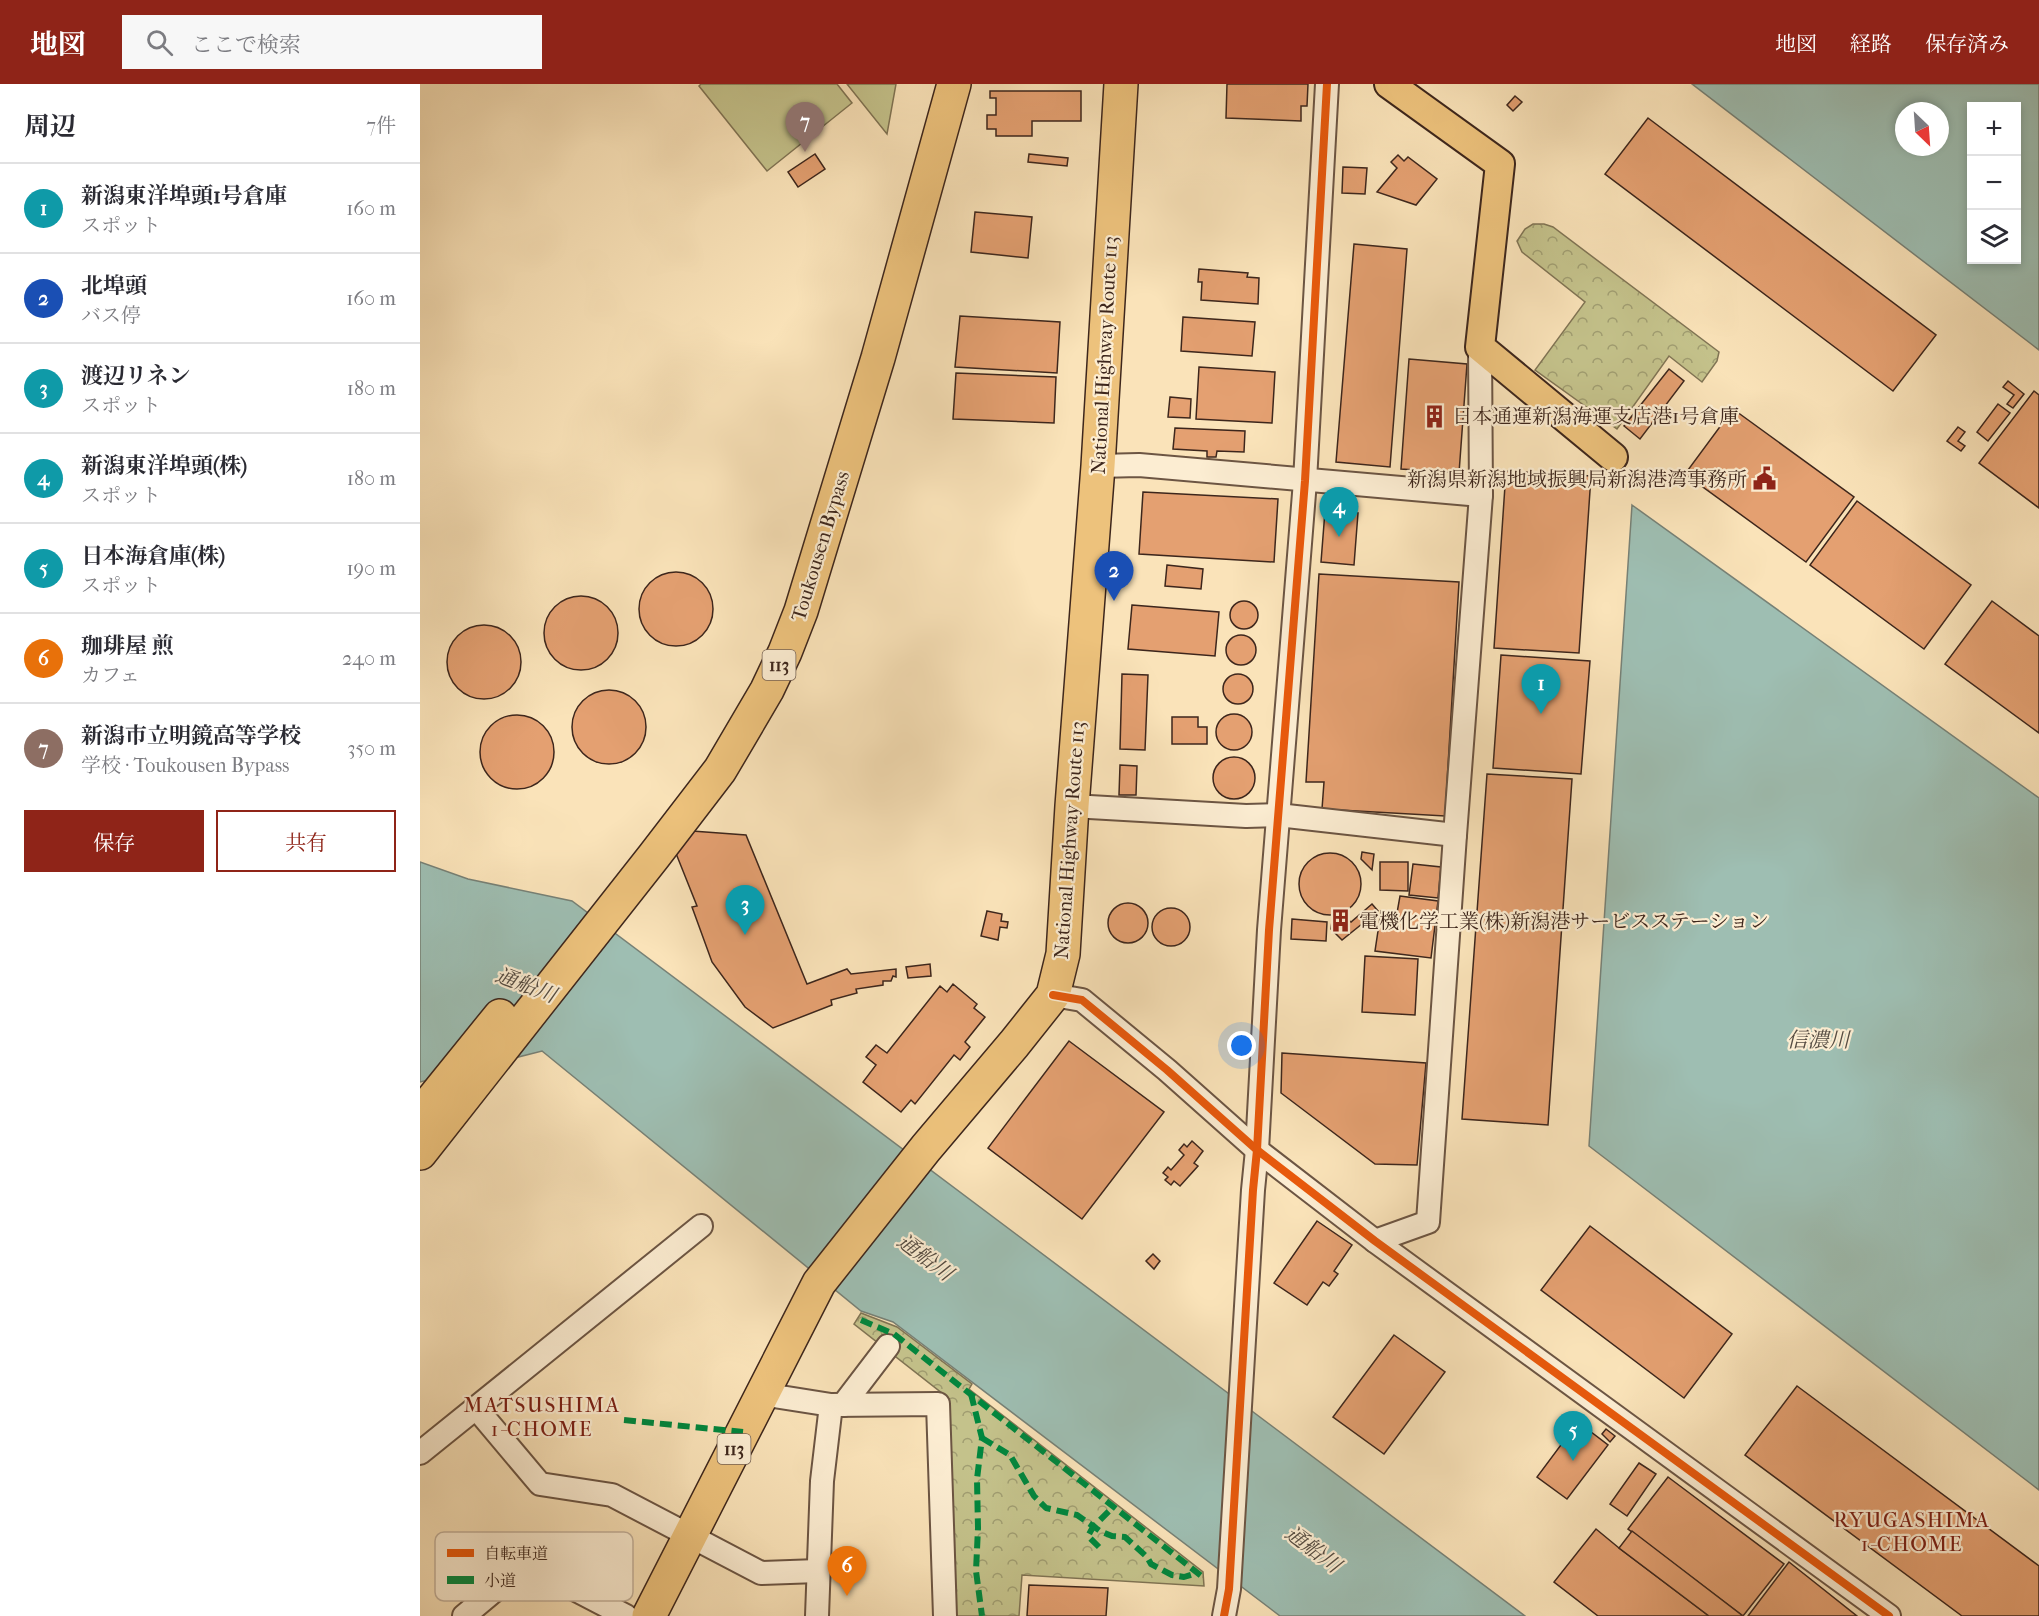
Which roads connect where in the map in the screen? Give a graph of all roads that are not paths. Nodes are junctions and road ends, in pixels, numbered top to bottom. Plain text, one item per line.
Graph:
1 (936, 84) edge
2 (954, 84) edge
3 (1121, 84) edge
4 (1327, 84) edge
5 (1389, 84) edge
6 (1480, 347) junction
7 (1613, 457) dead end
8 (1098, 466) junction
9 (1305, 481) junction
10 (1481, 495) junction
11 (1071, 806) junction
12 (1278, 815) junction
13 (1455, 836) junction
14 (1053, 995) junction
15 (420, 1115) edge
16 (1257, 1150) junction
17 (420, 1153) edge
18 (701, 1226) dead end
19 (1375, 1241) junction
20 (888, 1346) dead end
21 (762, 1394) junction
22 (837, 1405) junction
23 (476, 1408) junction
24 (420, 1453) edge
25 (690, 1536) junction
26 (818, 1571) junction
27 (482, 1601) edge
28 (597, 1601) edge
29 (464, 1616) edge
30 (626, 1616) edge
31 (649, 1616) edge
32 (817, 1616) edge
33 (945, 1616) edge
34 (1224, 1616) edge
35 (1890, 1616) edge

1 - 15 highway, Toukousen Bypass / 113
2 - 17 highway, Toukousen Bypass / 113
3 - 8 highway, National Highway Route 113 / 113
4 - 9 street
5 - 6 main road
6 - 7 main road
6 - 10 street
8 - 9 street
8 - 11 highway, National Highway Route 113 / 113
9 - 10 street
9 - 12 street
10 - 13 street
11 - 12 street
11 - 14 highway, National Highway Route 113 / 113
12 - 13 street
12 - 16 street
13 - 19 street
14 - 16 street
14 - 21 highway, National Highway Route 113 / 113
16 - 19 street
16 - 34 street
18 - 23 street
19 - 35 street
20 - 22 street
21 - 22 street
21 - 25 highway, National Highway Route 113 / 113
22 - 26 street
22 - 33 street
23 - 24 street
23 - 25 street
25 - 26 street
25 - 31 highway, National Highway Route 113 / 113
26 - 32 street
27 - 29 street
28 - 30 street

